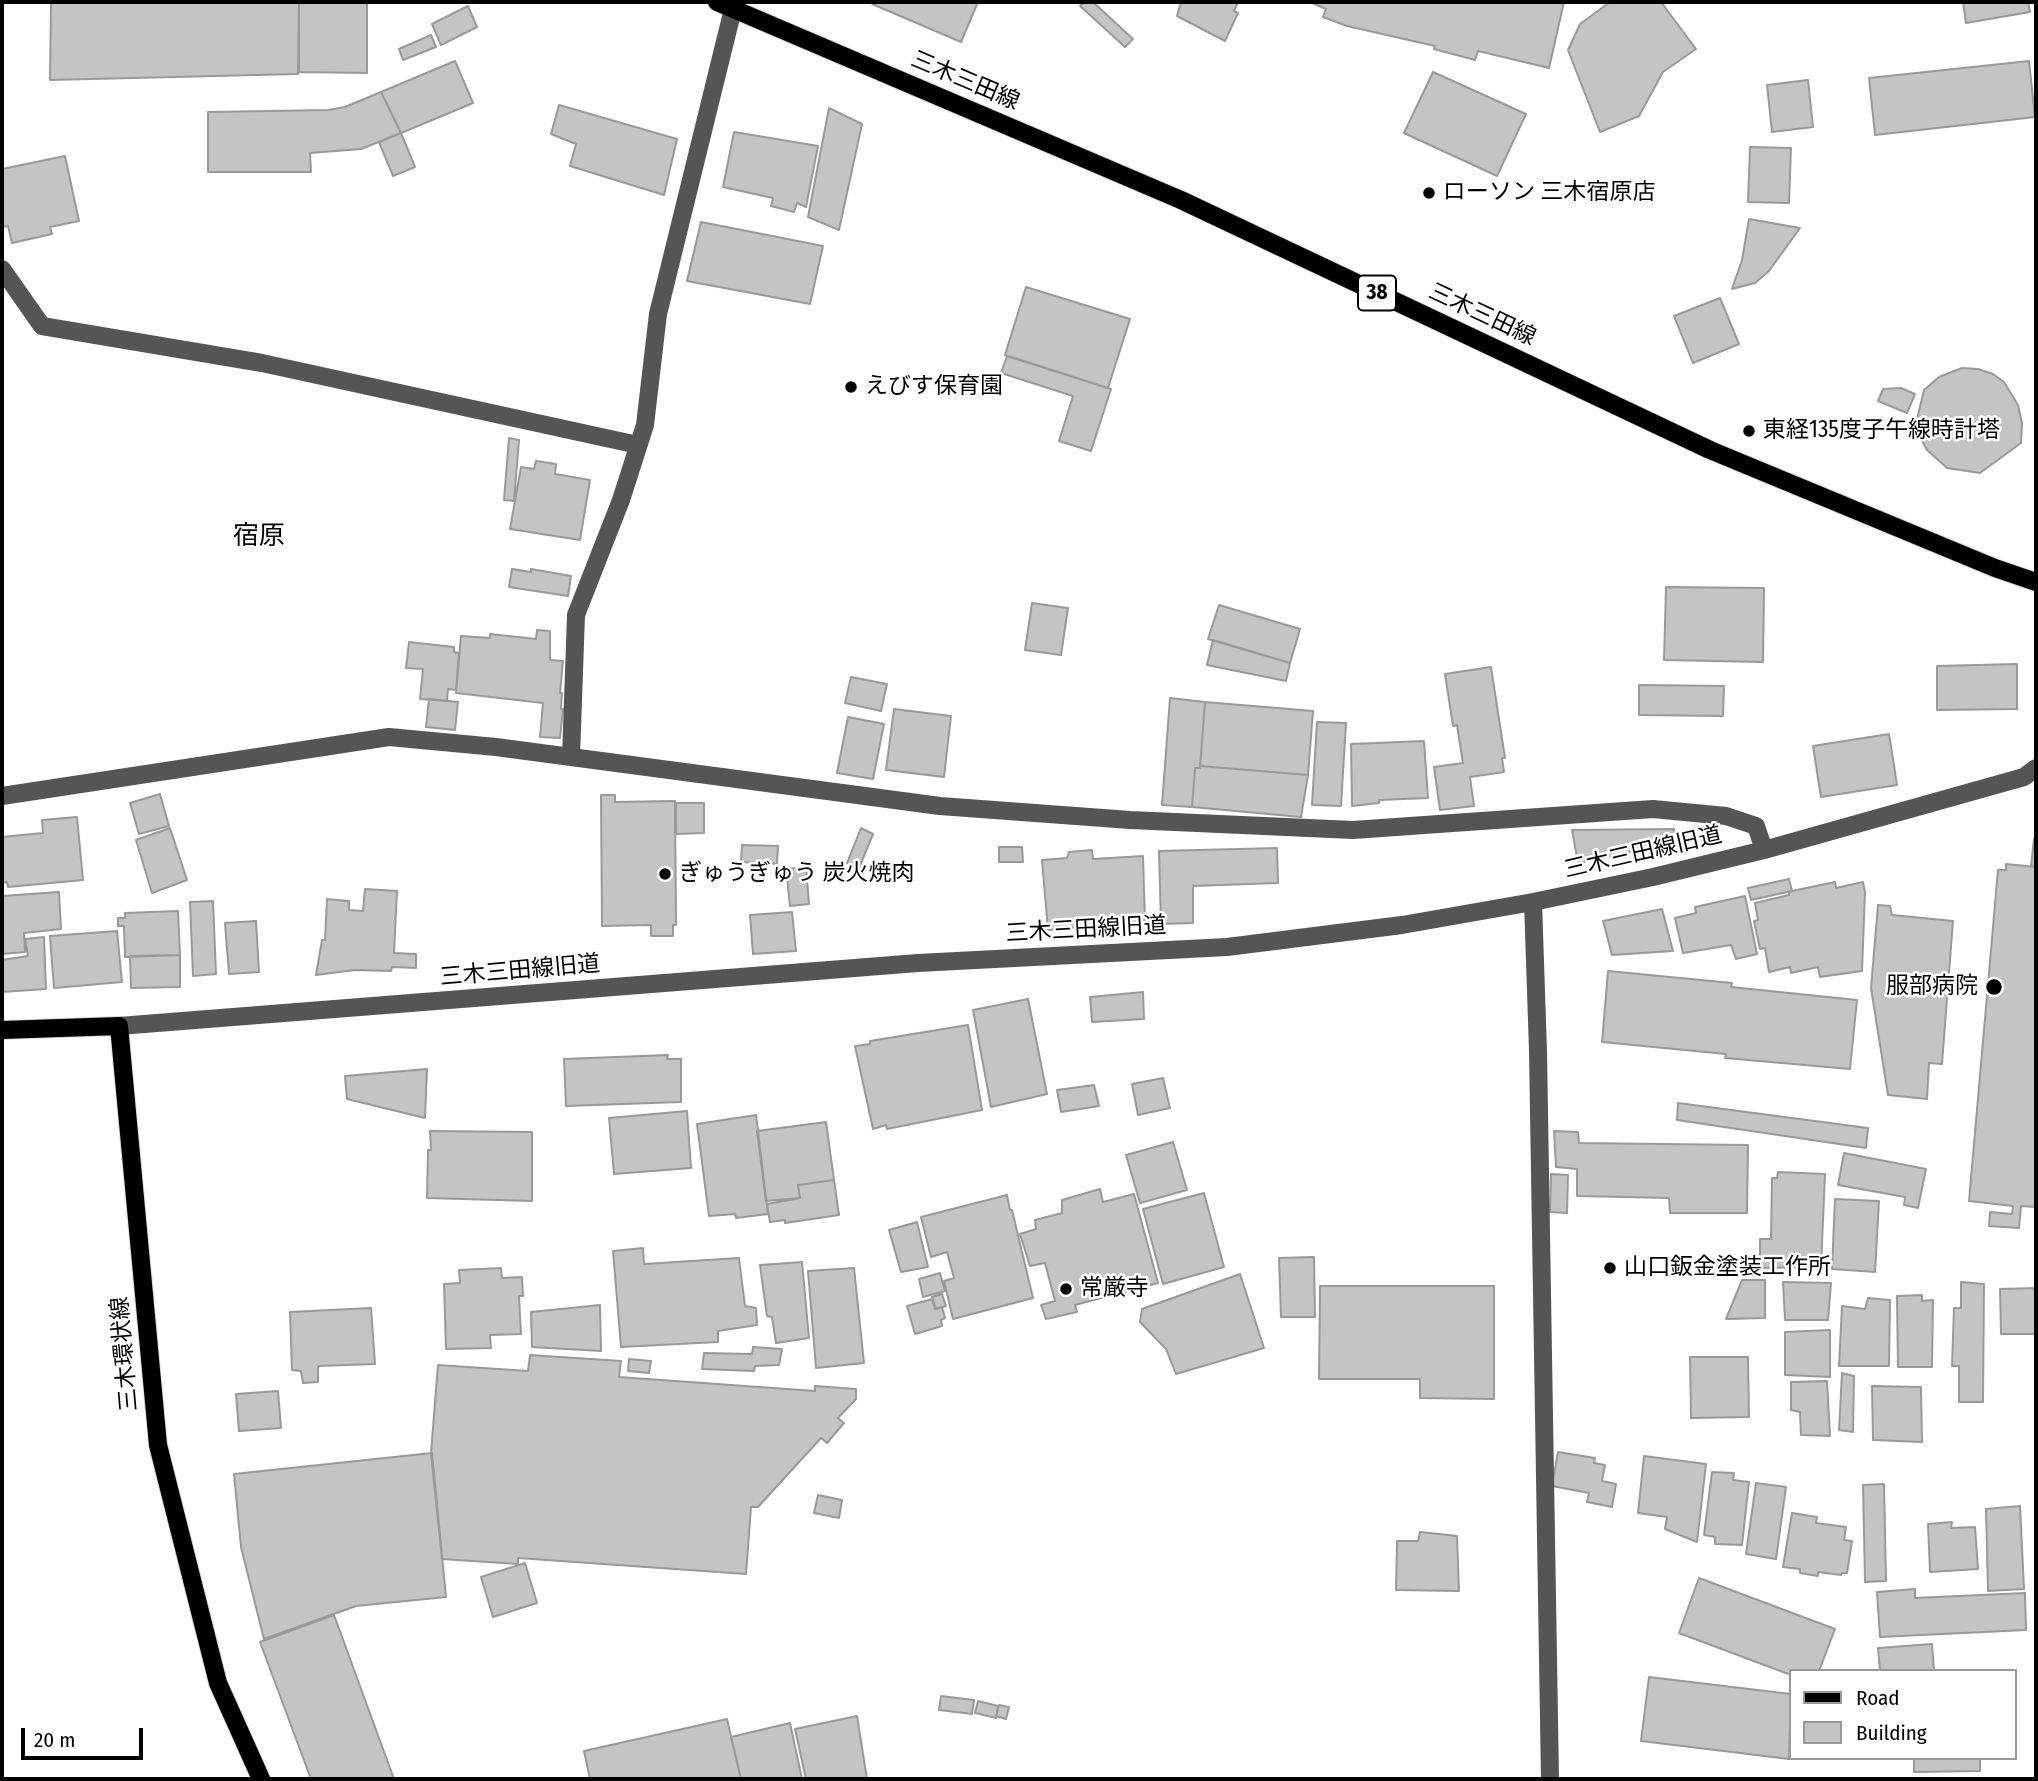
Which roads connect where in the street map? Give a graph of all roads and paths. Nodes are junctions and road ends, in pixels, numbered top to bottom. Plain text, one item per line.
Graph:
1 (725, 5) edge
2 (2, 269) edge
3 (638, 445) junction
4 (2036, 582) edge
5 (572, 757) junction
6 (2036, 768) edge
7 (2, 796) edge
8 (1764, 850) junction
9 (1533, 902) junction
10 (119, 1026) junction
11 (2, 1030) edge
12 (261, 1779) edge
13 (1550, 1779) edge

1 - 3 street
1 - 4 main road, 三木三田線 / 38
2 - 3 street
3 - 5 street
5 - 7 street
5 - 8 street
6 - 8 street, 三木三田線旧道
8 - 9 street, 三木三田線旧道
9 - 10 street, 三木三田線旧道
9 - 13 street
10 - 11 main road
10 - 12 main road, 三木環状線

